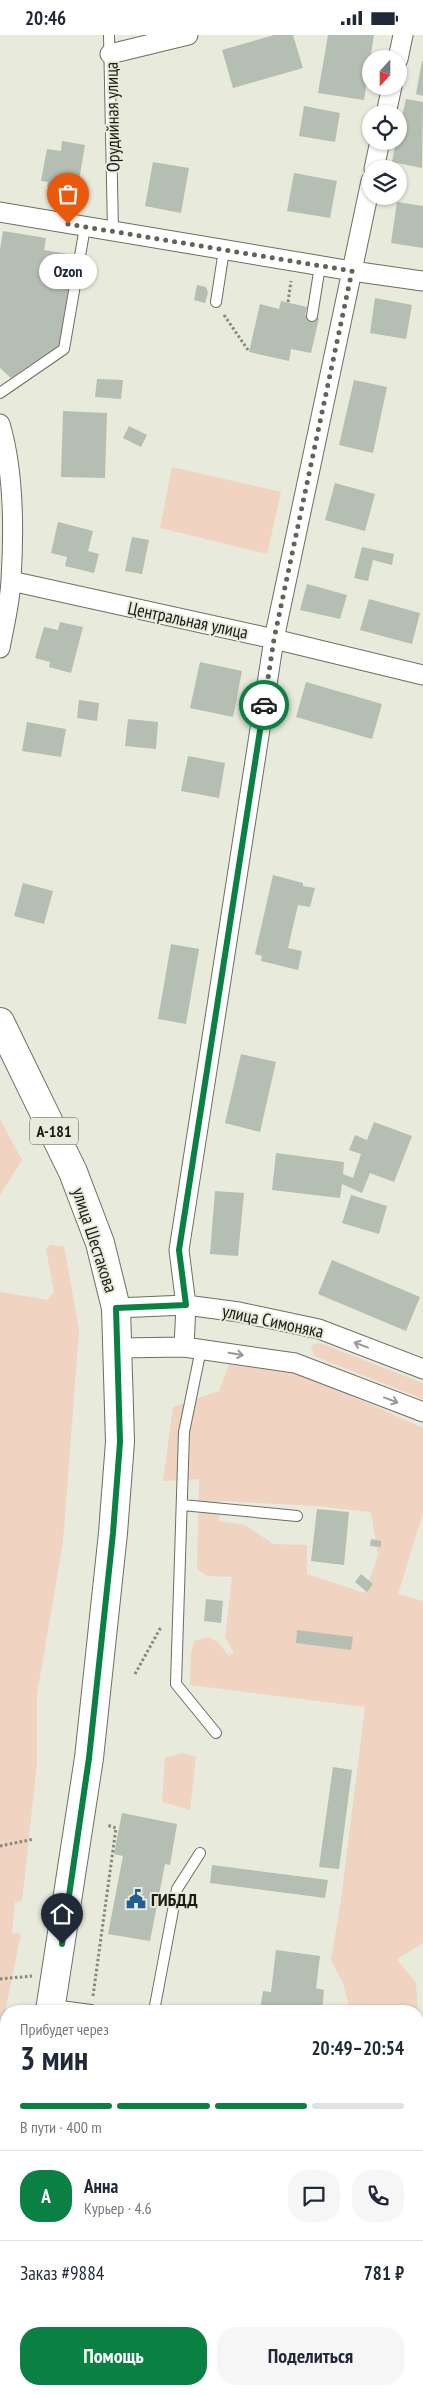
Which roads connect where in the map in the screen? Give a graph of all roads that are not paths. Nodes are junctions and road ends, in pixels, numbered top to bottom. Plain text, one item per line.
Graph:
1 (109, 35) edge
2 (188, 35) edge
3 (403, 35) edge
4 (400, 50) edge
5 (110, 54) junction
6 (366, 205) edge
7 (0, 213) edge
8 (85, 227) junction
9 (114, 231) junction
10 (224, 250) junction
11 (320, 266) junction
12 (352, 271) junction
13 (423, 281) edge
14 (216, 302) road end
15 (312, 316) dead end
16 (0, 393) edge
17 (0, 424) edge
18 (11, 581) junction
19 (274, 639) junction
20 (0, 648) edge
21 (423, 675) edge
22 (0, 1022) edge
23 (186, 1305) junction
24 (116, 1308) junction
25 (118, 1348) junction
26 (192, 1348) junction
27 (423, 1369) edge
28 (423, 1412) edge
29 (182, 1505) junction
30 (297, 1516) dead end
31 (216, 1733) dead end
32 (200, 1853) dead end
33 (51, 2005) edge
34 (155, 2005) edge

1 - 5 lane
2 - 5 street, Орудийная улица
3 - 4 street
5 - 9 lane, Орудийная улица
6 - 12 street
7 - 8 street
8 - 9 street
8 - 16 lane
9 - 10 street
10 - 11 street
10 - 14 lane
11 - 12 street
11 - 15 lane
12 - 13 street
12 - 19 street
17 - 18 street
18 - 19 street, Центральная улица
18 - 20 street
19 - 21 street, Центральная улица
19 - 23 street
22 - 24 main road, улица Шестакова / А-181
23 - 24 street, улица Симоняка
23 - 26 street
27 -> 23 street, улица Симоняка
24 - 25 main road, улица Шестакова / А-181
25 - 26 street, улица Симоняка
25 - 33 main road, улица Шестакова / А-181
26 -> 28 street, улица Симоняка
26 - 29 lane
29 - 30 lane
29 - 31 lane
32 - 34 lane

